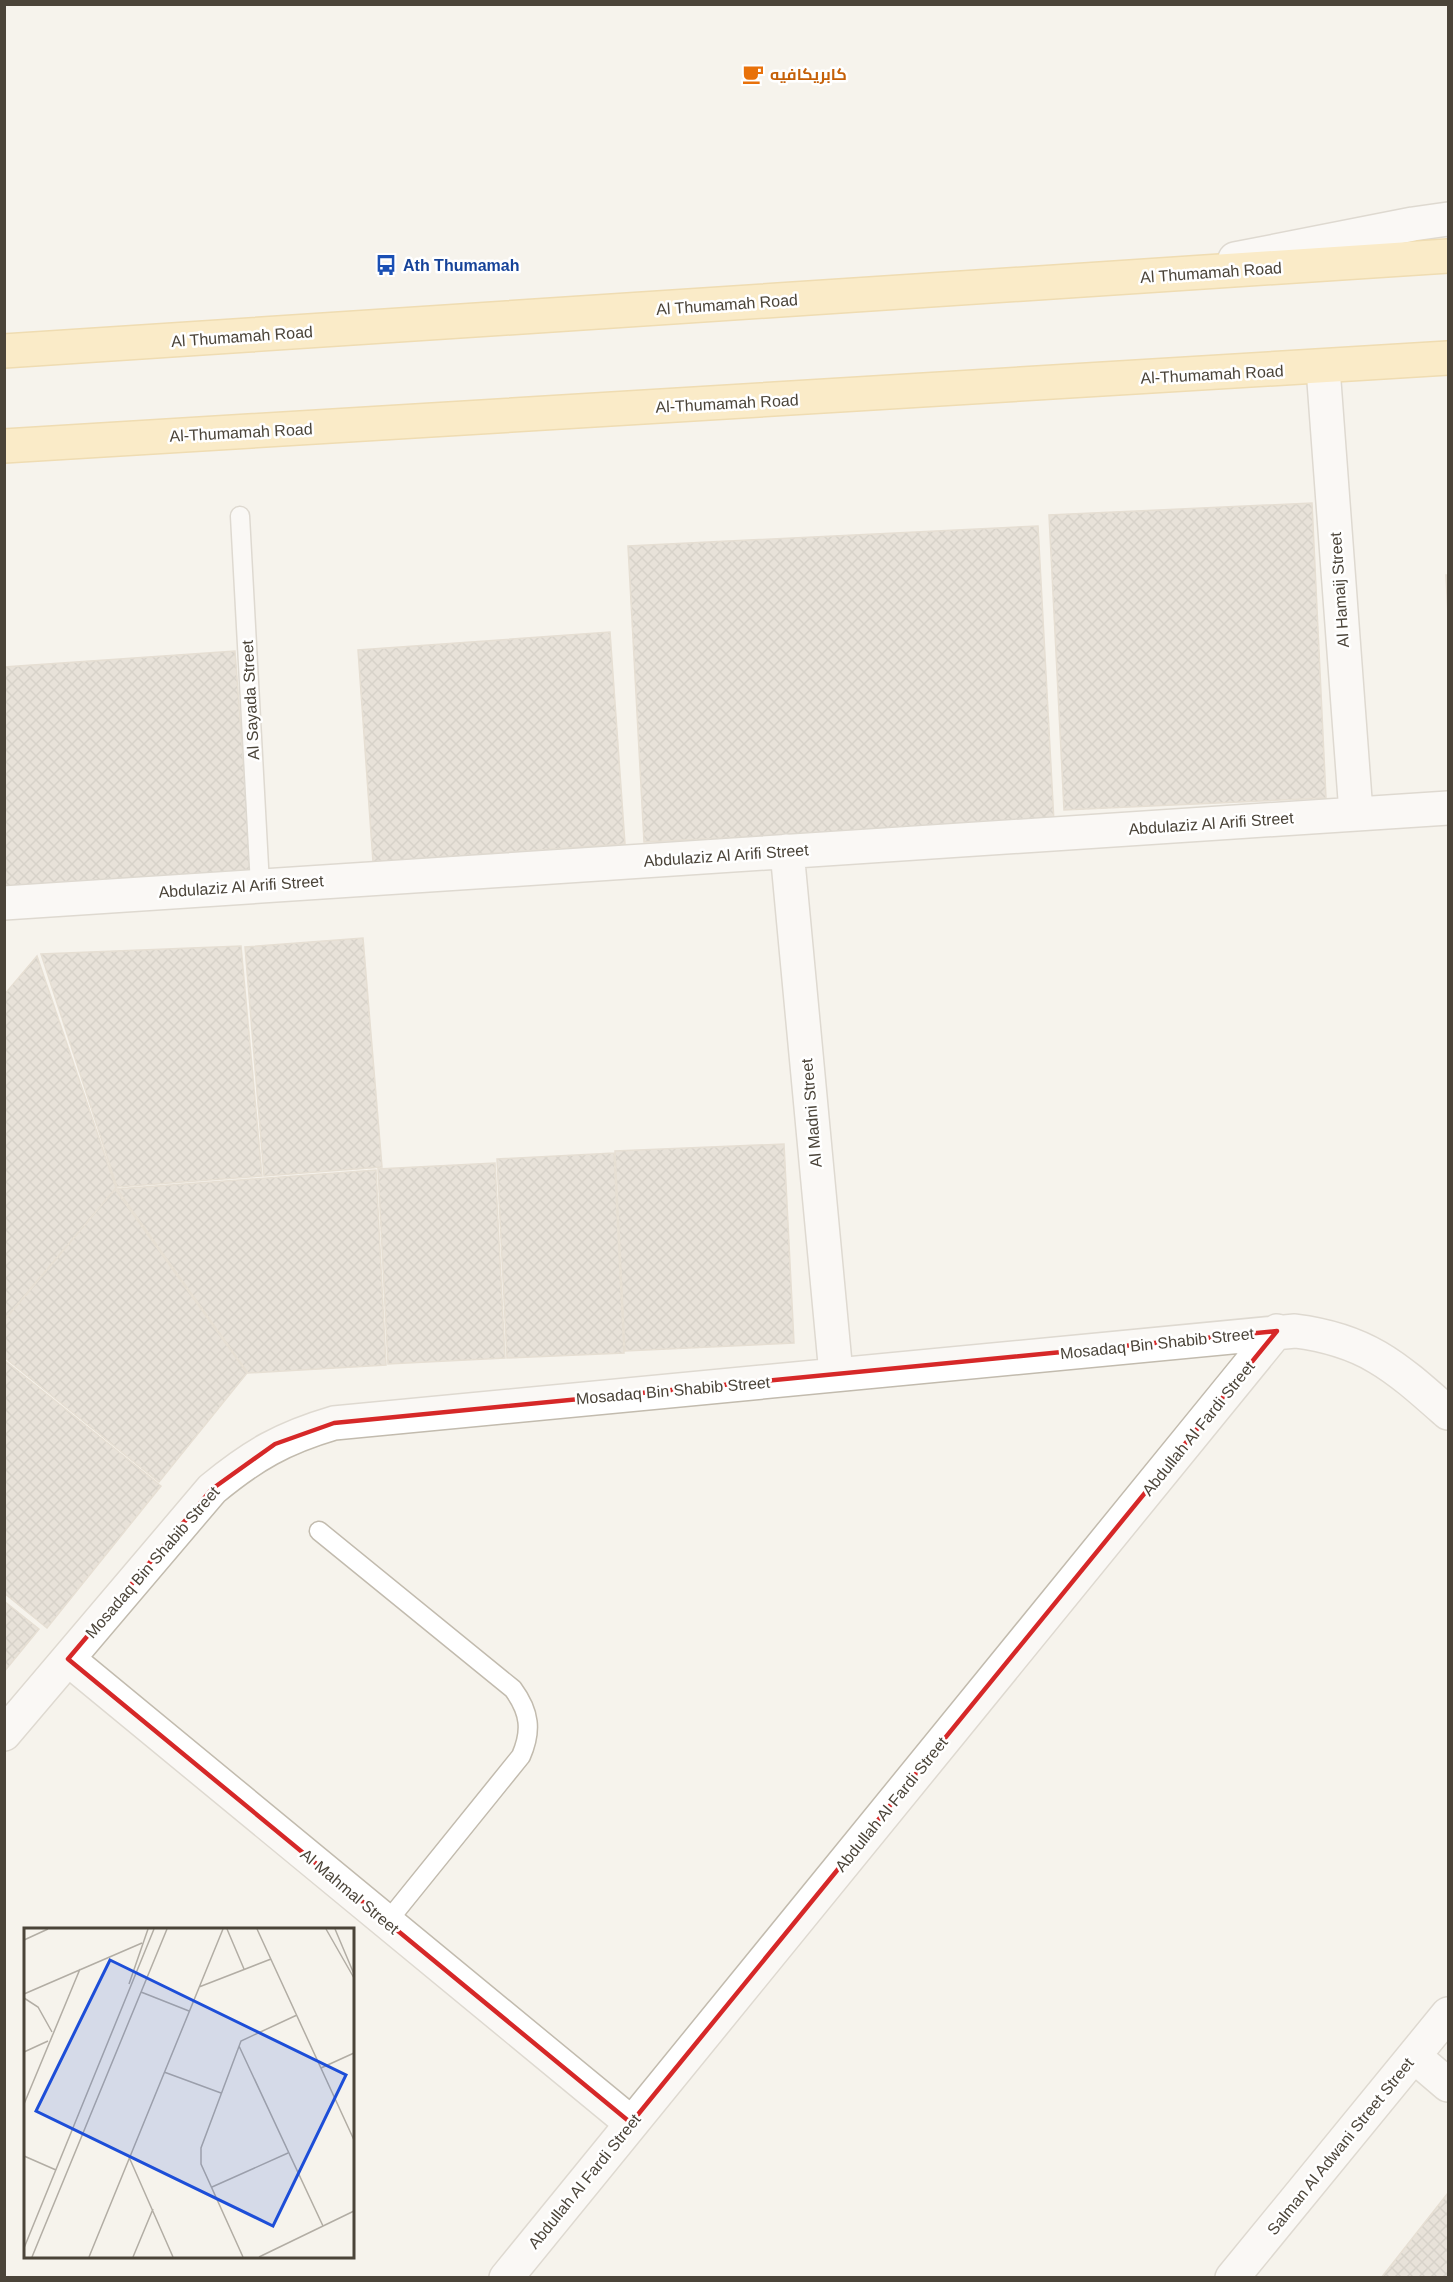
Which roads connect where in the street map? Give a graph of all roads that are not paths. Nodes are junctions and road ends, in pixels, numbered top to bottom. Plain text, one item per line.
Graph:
1 (1449, 219) edge
2 (1449, 256) edge
3 (1151, 276) junction
4 (4, 351) edge
5 (1449, 358) edge
6 (1323, 368) junction
7 (4, 446) edge
8 (240, 516) dead end
9 (1449, 808) edge
10 (1356, 813) junction
11 (787, 851) junction
12 (260, 885) junction
13 (4, 903) edge
14 (1277, 1331) junction
15 (836, 1374) junction
16 (1449, 1413) edge
17 (319, 1531) dead end
18 (68, 1659) junction
19 (4, 1734) edge
20 (387, 1922) junction
21 (1449, 2014) edge
22 (1414, 2056) junction
23 (1449, 2085) edge
24 (631, 2123) junction
25 (506, 2277) edge
26 (1232, 2277) edge

1 - 3 street
2 - 3 main road, Al Thumamah Road
3 - 4 main road, Al Thumamah Road
5 - 6 main road, Al-Thumamah Road
6 - 7 main road, Al-Thumamah Road
6 - 10 street, Al Hamaij Street
8 - 12 lane, Al Sayada Street
9 - 10 street, Abdulaziz Al Arifi Street
10 - 11 street, Abdulaziz Al Arifi Street
11 - 12 street, Abdulaziz Al Arifi Street
11 - 15 street, Al Madni Street
12 - 13 street, Abdulaziz Al Arifi Street
14 - 15 street, Mosadaq Bin Shabib Street
14 - 16 street, Mosadaq Bin Shabib Street
14 - 24 street, Abdullah Al Fardi Street
15 - 18 street, Mosadaq Bin Shabib Street
17 - 20 lane
18 - 19 street, Mosadaq Bin Shabib Street
18 - 20 street, Al Mahmal Street
20 - 24 street, Al Mahmal Street
21 - 22 street, Salman Al Adwani Street Street
22 - 23 street
22 - 26 street, Salman Al Adwani Street Street
24 - 25 street, Abdullah Al Fardi Street

